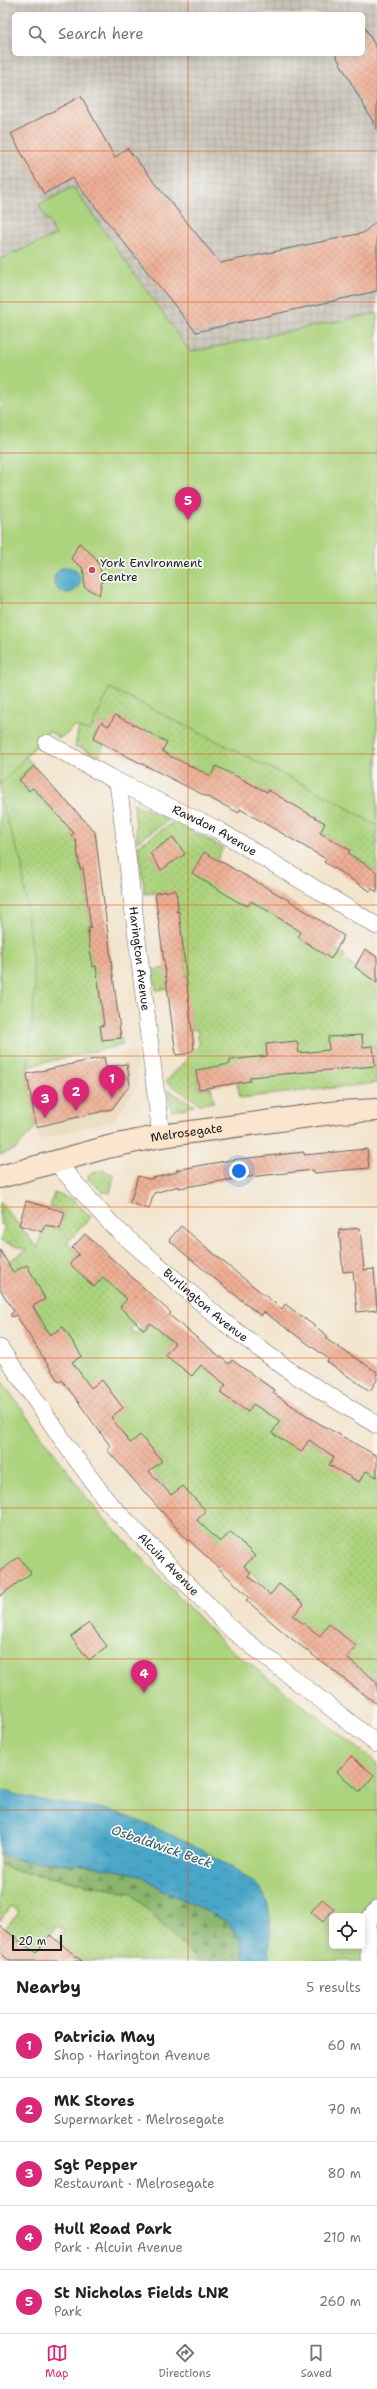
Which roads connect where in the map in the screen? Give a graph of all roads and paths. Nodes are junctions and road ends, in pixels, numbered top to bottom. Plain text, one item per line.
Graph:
1 (47, 743) dead end
2 (118, 782) junction
3 (377, 926) edge
4 (377, 1110) edge
5 (161, 1136) junction
6 (55, 1161) junction
7 (0, 1177) edge
8 (0, 1348) edge
9 (377, 1425) edge
10 (377, 1744) edge
11 (377, 1909) edge
12 (369, 1961) edge

1 - 2 street, Rawdon Avenue
2 - 3 street, Rawdon Avenue
2 - 5 street, Harington Avenue
4 - 5 street, Melrosegate
5 - 6 street, Melrosegate
6 - 7 street, Melrosegate
6 - 9 street, Burlington Avenue
8 - 10 street, Alcuin Avenue
11 - 12 street

